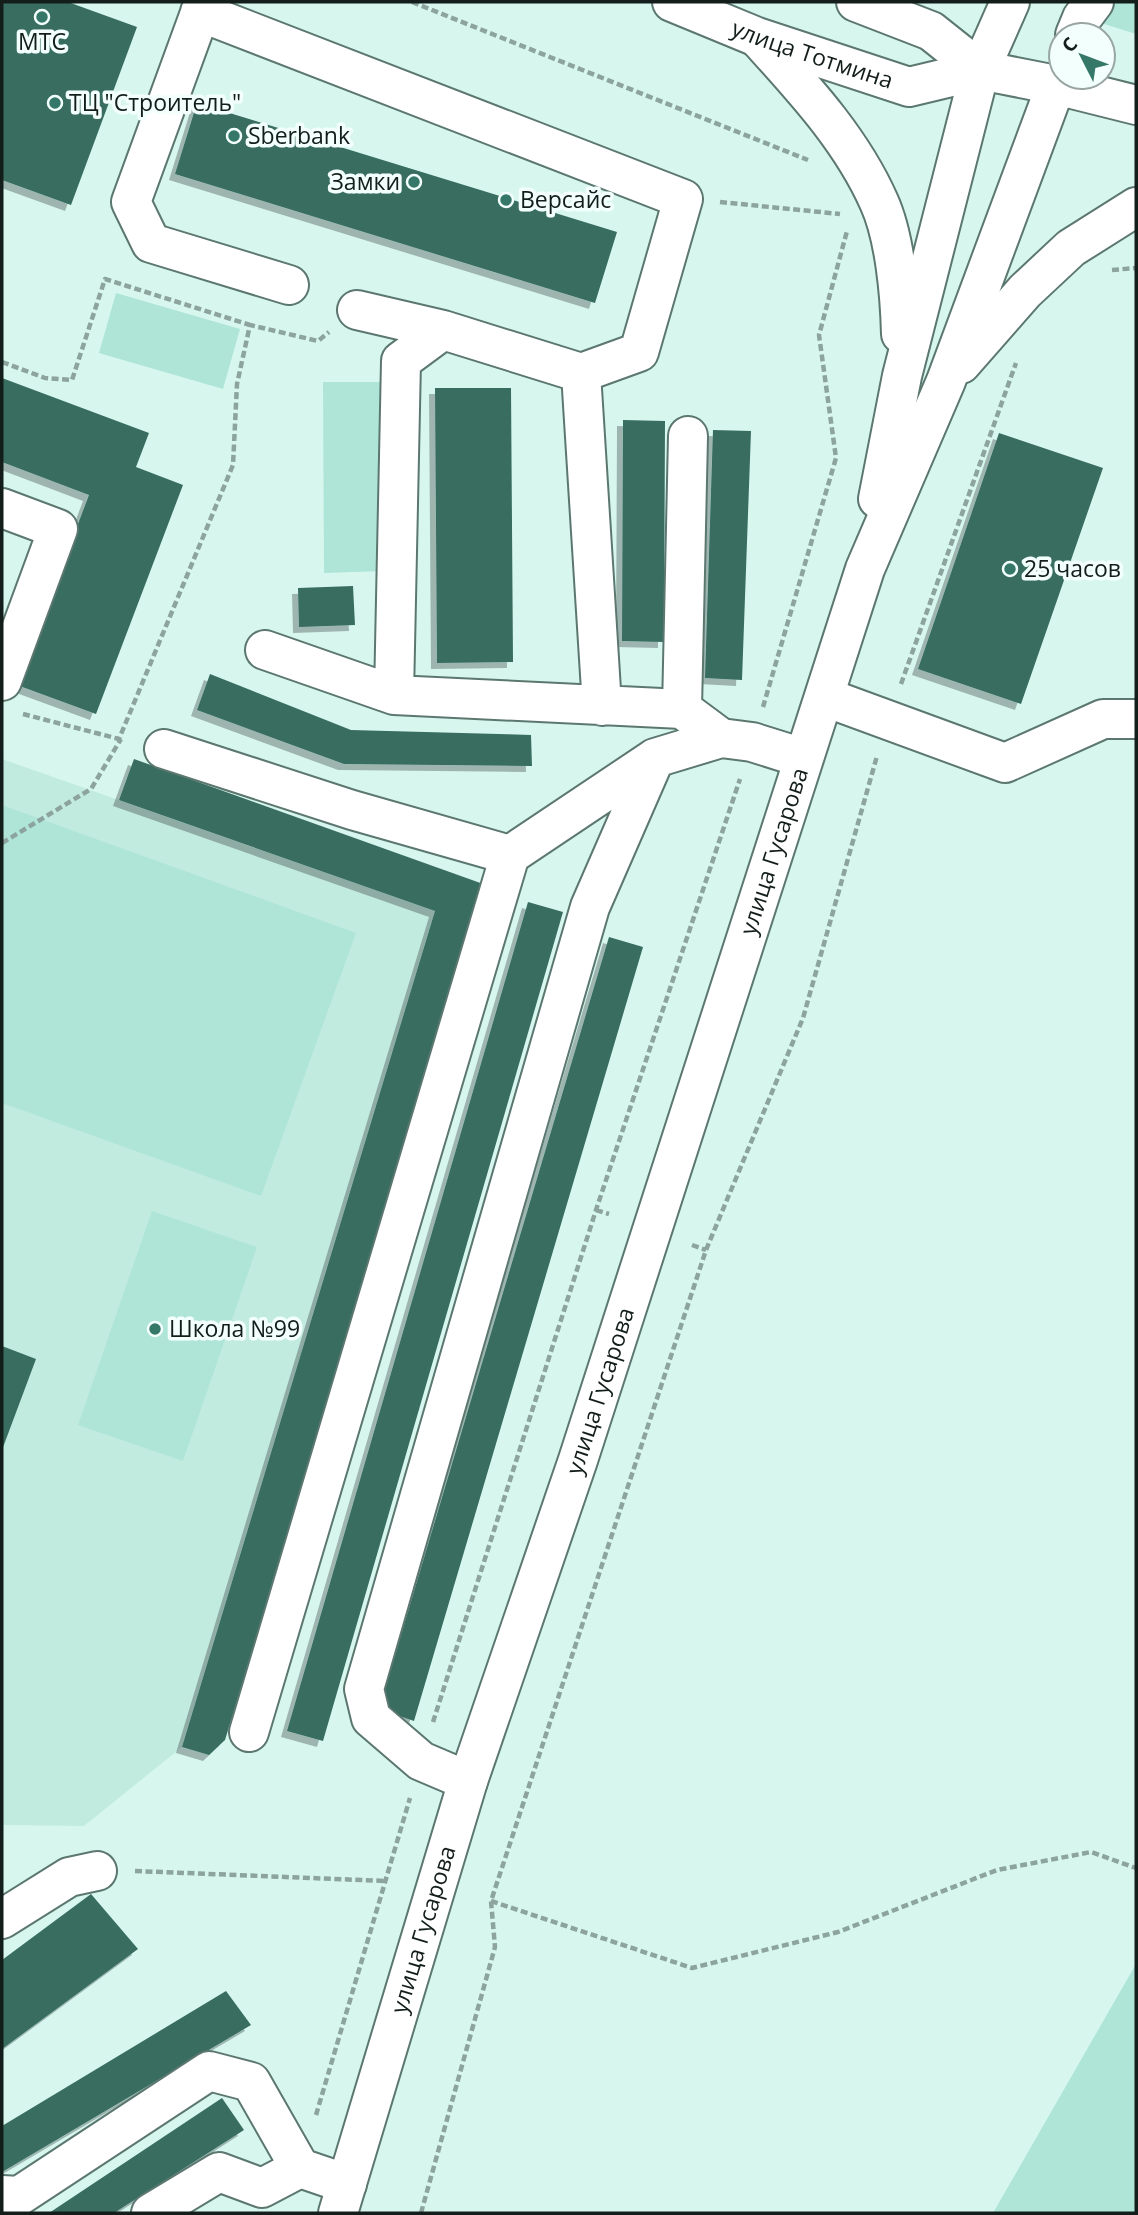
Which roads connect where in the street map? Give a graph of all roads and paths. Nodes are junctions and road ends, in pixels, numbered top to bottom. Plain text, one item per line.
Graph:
1 (671, 2) edge
2 (856, 2) edge
3 (1010, 2) edge
4 (1094, 2) edge
5 (202, 7) edge
6 (1081, 21) edge
7 (757, 37) junction
8 (980, 71) junction
9 (1047, 78) edge
10 (1055, 91) edge
11 (1095, 91) edge
12 (1136, 105) edge
13 (750, 204) dead end
14 (1136, 207) edge
15 (852, 215) dead end
16 (1136, 268) edge
17 (1099, 271) dead end
18 (289, 285) dead end
19 (357, 310) joint
20 (250, 325) junction
21 (443, 330) junction
22 (1018, 358) dead end
23 (2, 362) edge
24 (581, 373) junction
25 (902, 376) junction
26 (946, 381) junction
27 (688, 436) dead end
28 (2, 508) edge
29 (865, 569) junction
30 (265, 650) dead end
31 (394, 695) junction
32 (8, 697) edge
33 (825, 698) junction
34 (602, 706) junction
35 (682, 709) junction
36 (1136, 719) edge
37 (887, 721) junction
38 (721, 738) junction
39 (119, 739) junction
40 (164, 749) dead end
41 (655, 758) junction
42 (803, 758) junction
43 (2, 843) edge
44 (510, 855) junction
45 (596, 1210) dead end
46 (608, 1214) dead end
47 (692, 1245) dead end
48 (706, 1250) junction
49 (249, 1732) dead end
50 (468, 1781) junction
51 (1136, 1868) edge
52 (97, 1871) joint
53 (386, 1881) dead end
54 (491, 1901) junction
55 (2, 1920) edge
56 (300, 2168) junction
57 (2, 2194) edge
58 (342, 2199) edge
59 (258, 2200) edge
60 (152, 2213) edge
61 (421, 2213) edge

1 - 7 main road, улица Тотмина
2 - 8 main road
3 - 8 main road
4 - 6 main road
5 - 18 main road
5 - 24 main road
7 - 8 main road, улица Тотмина
7 - 25 main road
8 - 9 main road
8 - 25 main road
10 - 26 main road
11 - 12 main road
13 - 15 path
14 - 26 main road
16 - 17 path
19 - 20 path
19 - 21 main road
20 - 23 path
20 - 39 path
21 - 24 main road
21 - 31 main road
22 - 37 path
24 - 34 main road
25 - 29 main road
26 - 29 main road
27 - 35 main road
28 - 32 main road
29 - 33 main road, улица Гусарова
30 - 31 main road
31 - 34 main road
32 - 39 path
33 - 37 main road
33 - 42 main road, улица Гусарова
34 - 35 main road
35 - 38 main road
36 - 37 main road
37 - 48 path
38 - 41 main road
38 - 42 main road
39 - 43 path
40 - 44 main road
41 - 44 main road
41 - 50 main road
42 - 50 main road, улица Гусарова
44 - 49 main road
45 - 46 path
47 - 48 path
48 - 54 path
50 - 58 main road, улица Гусарова
51 - 54 path
52 - 53 path
52 - 55 main road
54 - 61 path
56 - 57 main road
56 - 58 main road
56 - 59 main road
59 - 60 main road

